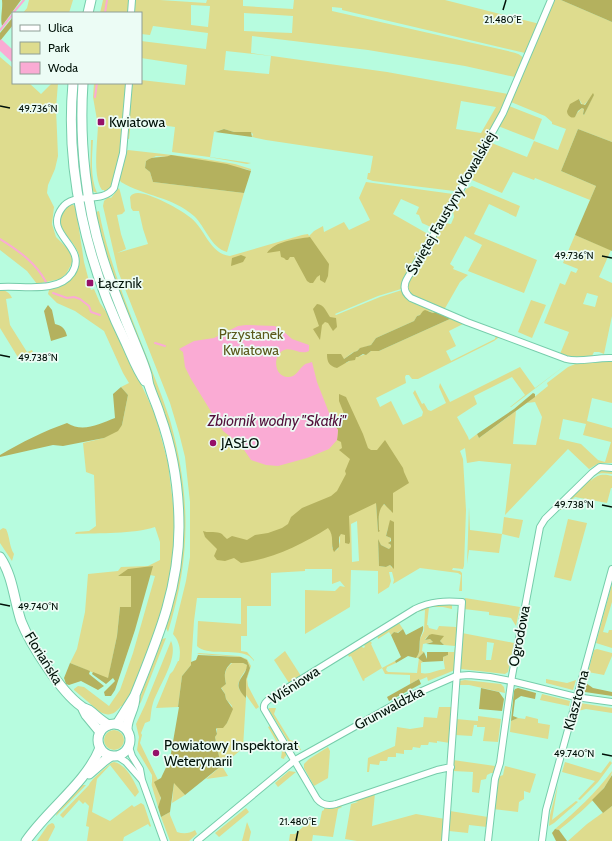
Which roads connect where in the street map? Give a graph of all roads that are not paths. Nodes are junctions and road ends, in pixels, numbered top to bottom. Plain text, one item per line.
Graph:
1 (91, 0) edge
2 (132, 0) edge
3 (551, 0) edge
4 (88, 12) edge
5 (131, 12) edge
6 (73, 84) edge
7 (83, 84) edge
8 (129, 84) edge
9 (84, 198) junction
10 (0, 287) edge
11 (612, 358) edge
12 (612, 468) edge
13 (0, 557) edge
14 (612, 569) edge
15 (456, 676) junction
16 (511, 681) junction
17 (135, 696) junction
18 (576, 697) junction
19 (612, 702) edge
20 (82, 707) junction
21 (113, 724) junction
22 (127, 729) junction
23 (100, 732) junction
24 (100, 748) junction
25 (129, 748) junction
26 (114, 756) junction
27 (295, 760) junction
28 (451, 767) junction
29 (142, 780) junction
30 (78, 782) junction
31 (26, 841) edge
32 (164, 841) edge
33 (197, 841) edge
34 (445, 841) edge
35 (488, 841) edge
36 (542, 841) edge

1 - 4 main road
2 - 5 street
3 - 11 street, Świętej Faustyny Kowalskiej
6 - 9 main road
7 - 9 main road
8 - 9 street
9 - 10 street
9 - 17 main road
12 - 16 street, Ogrodowa
13 - 20 main road, Floriańska
14 - 18 street, Klasztorna
15 - 16 street, Grunwaldzka
15 - 27 street, Grunwaldzka
15 - 27 street, Wiśniowa
15 - 28 street
16 - 18 street, Grunwaldzka
16 - 35 street, Ogrodowa
17 - 21 main road
17 - 22 main road
18 - 19 street, Grunwaldzka
18 - 36 street, Klasztorna
20 - 21 main road, Floriańska
20 - 23 main road, Floriańska
21 - 22 main road
21 - 23 main road
22 - 25 main road
23 - 24 main road
24 - 26 main road
24 - 30 main road
25 - 26 main road
25 - 29 street
26 - 29 street
26 - 30 main road
27 - 28 street, Wiśniowa
27 - 33 street, Grunwaldzka
28 - 34 street
29 - 32 street
30 - 31 main road

